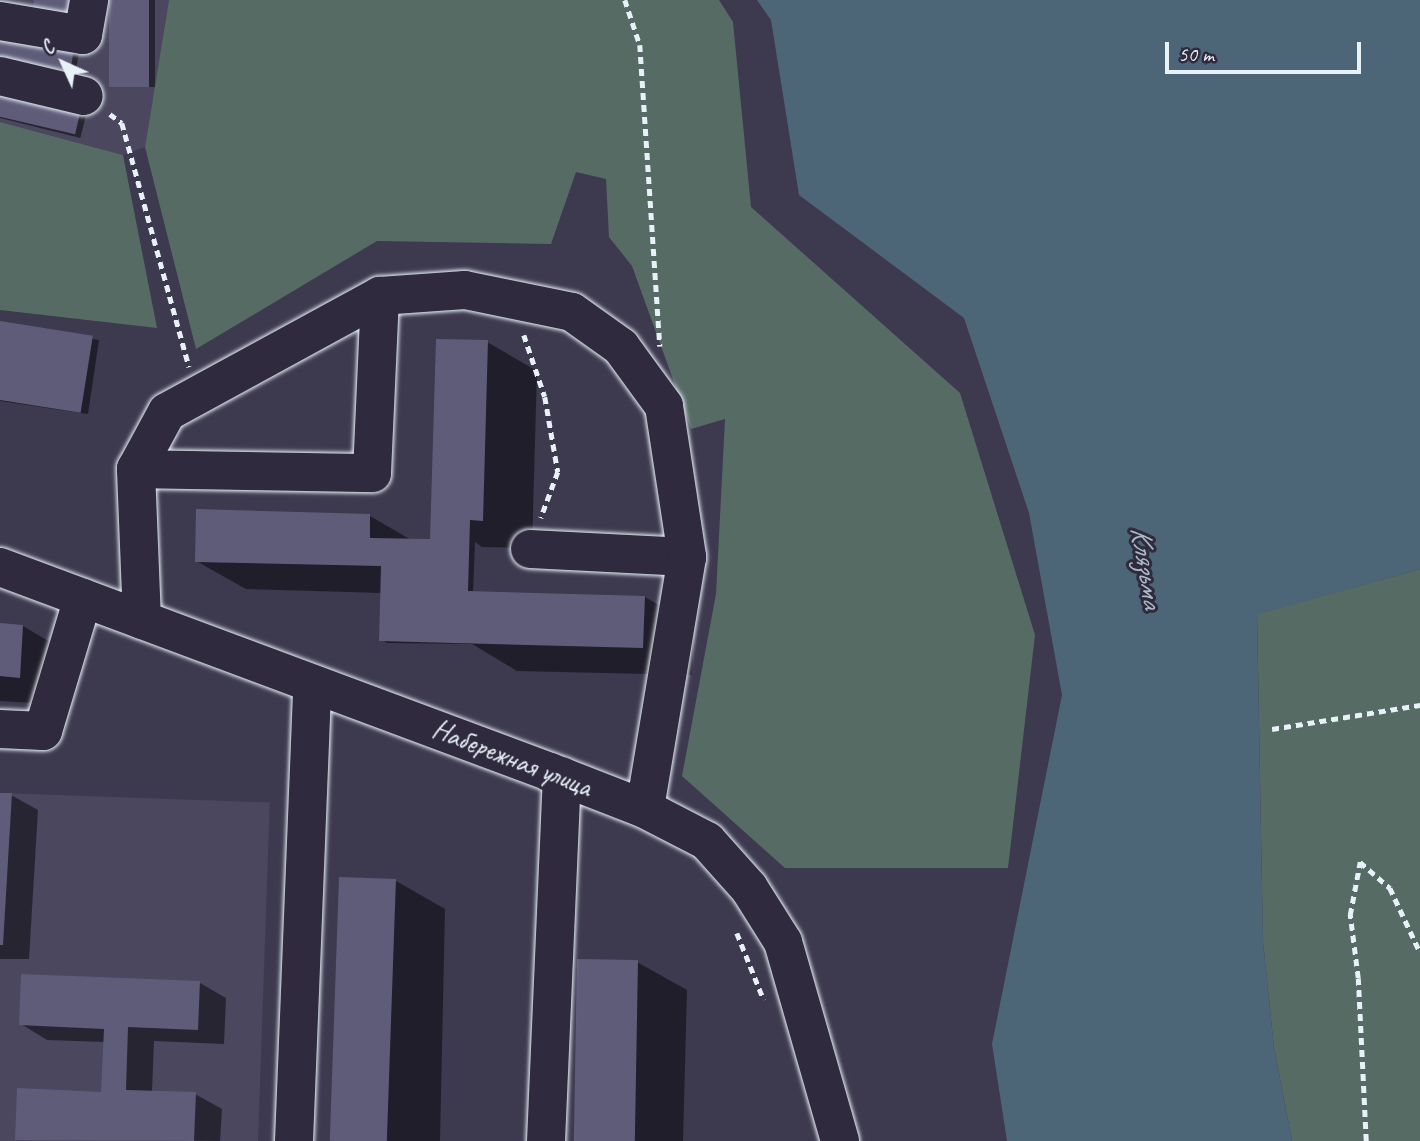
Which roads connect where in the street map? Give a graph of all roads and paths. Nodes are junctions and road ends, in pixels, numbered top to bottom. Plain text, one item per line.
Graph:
1 (89, 0) edge
2 (625, 0) edge
3 (0, 21) edge
4 (0, 76) edge
5 (84, 96) joint
6 (380, 296) junction
7 (516, 328) dead end
8 (661, 351) dead end
9 (197, 395) junction
10 (136, 469) junction
11 (530, 549) joint
12 (687, 557) junction
13 (0, 567) edge
14 (83, 598) junction
15 (142, 620) junction
16 (312, 685) junction
17 (1420, 705) edge
18 (0, 729) edge
19 (1272, 729) dead end
20 (562, 776) junction
21 (645, 809) junction
22 (731, 919) dead end
23 (1420, 953) edge
24 (766, 1004) dead end
25 (294, 1141) edge
26 (546, 1141) edge
27 (840, 1141) edge
28 (1366, 1141) edge

1 - 3 street
2 - 8 path
4 - 5 street
5 - 9 path
6 - 9 street
6 - 10 street
6 - 12 street
7 - 11 path
9 - 10 street
10 - 15 street
11 - 12 street
12 - 21 street
13 - 14 street, Набережная улица
14 - 15 street, Набережная улица
14 - 18 street
15 - 16 street, Набережная улица
16 - 20 street, Набережная улица
16 - 25 street
17 - 19 path
20 - 21 street, Набережная улица
20 - 26 street
21 - 27 street, Набережная улица
22 - 24 path
23 - 28 path

